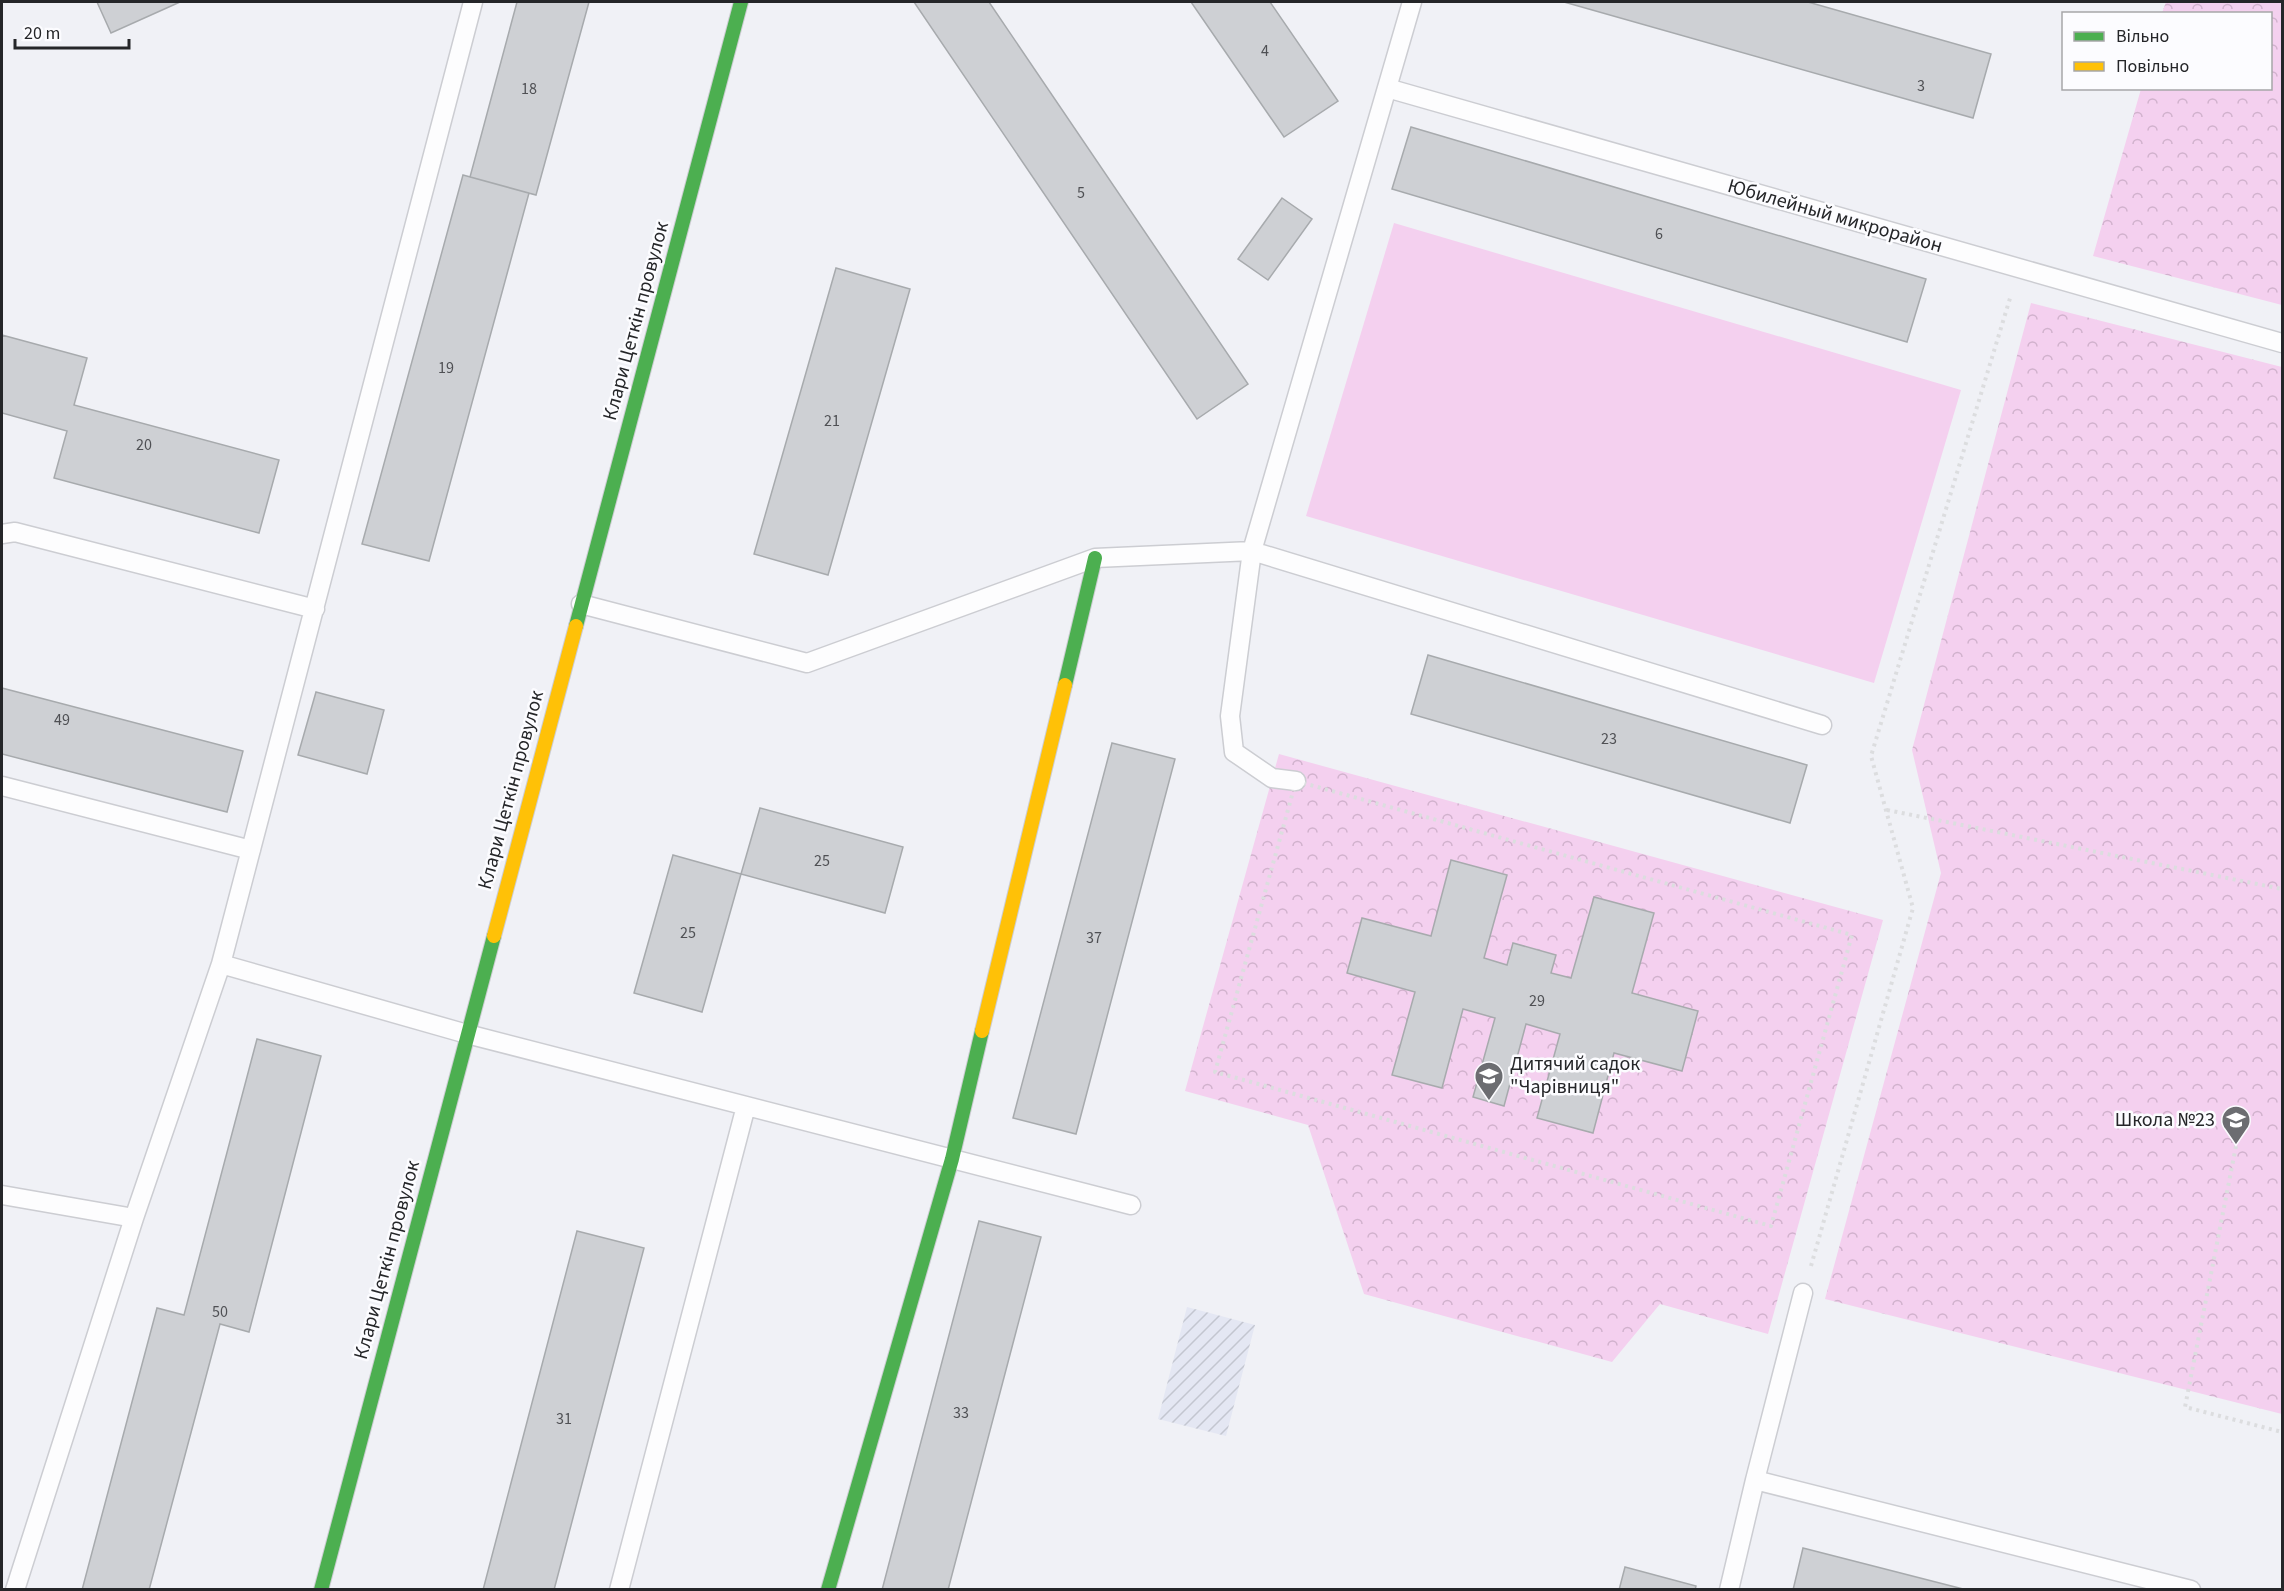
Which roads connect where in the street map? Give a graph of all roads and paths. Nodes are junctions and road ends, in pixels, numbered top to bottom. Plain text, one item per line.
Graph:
1 (472, 2) edge
2 (741, 2) edge
3 (1412, 2) edge
4 (1387, 88) junction
5 (2019, 268) junction
6 (2283, 343) edge
7 (2, 534) edge
8 (1252, 551) junction
9 (1095, 558) junction
10 (581, 604) junction
11 (315, 609) junction
12 (1821, 725) dead end
13 (1296, 781) junction
14 (2, 786) edge
15 (1887, 810) junction
16 (251, 850) junction
17 (2283, 889) edge
18 (221, 964) junction
19 (467, 1034) junction
20 (746, 1106) junction
21 (2236, 1146) dead end
22 (952, 1159) junction
23 (2, 1195) edge
24 (1131, 1205) dead end
25 (134, 1218) junction
26 (1803, 1293) joint
27 (2283, 1432) edge
28 (1755, 1480) junction
29 (15, 1590) edge
30 (321, 1590) edge
31 (619, 1590) edge
32 (828, 1590) edge
33 (1729, 1590) edge
34 (2191, 1590) edge

1 - 11 lane
2 - 10 street, Клари Цеткін провулок
3 - 4 lane
4 - 5 lane, Юбилейный микрорайон
4 - 8 lane
5 - 6 lane, Юбилейный микрорайон
5 - 15 path
7 - 11 lane
8 - 9 lane
8 - 12 lane
8 - 13 lane
9 - 10 lane
9 - 22 street
10 - 19 street, Клари Цеткін провулок
11 - 16 lane
13 - 13 path
14 - 16 lane
15 - 17 path
15 - 26 path
16 - 18 lane
18 - 19 lane
18 - 25 lane
19 - 20 lane
19 - 30 street, Клари Цеткін провулок
20 - 22 lane
20 - 31 lane
21 - 27 path
22 - 24 lane
22 - 32 street
23 - 25 lane
25 - 29 lane
26 - 28 lane
28 - 33 lane
28 - 34 lane

